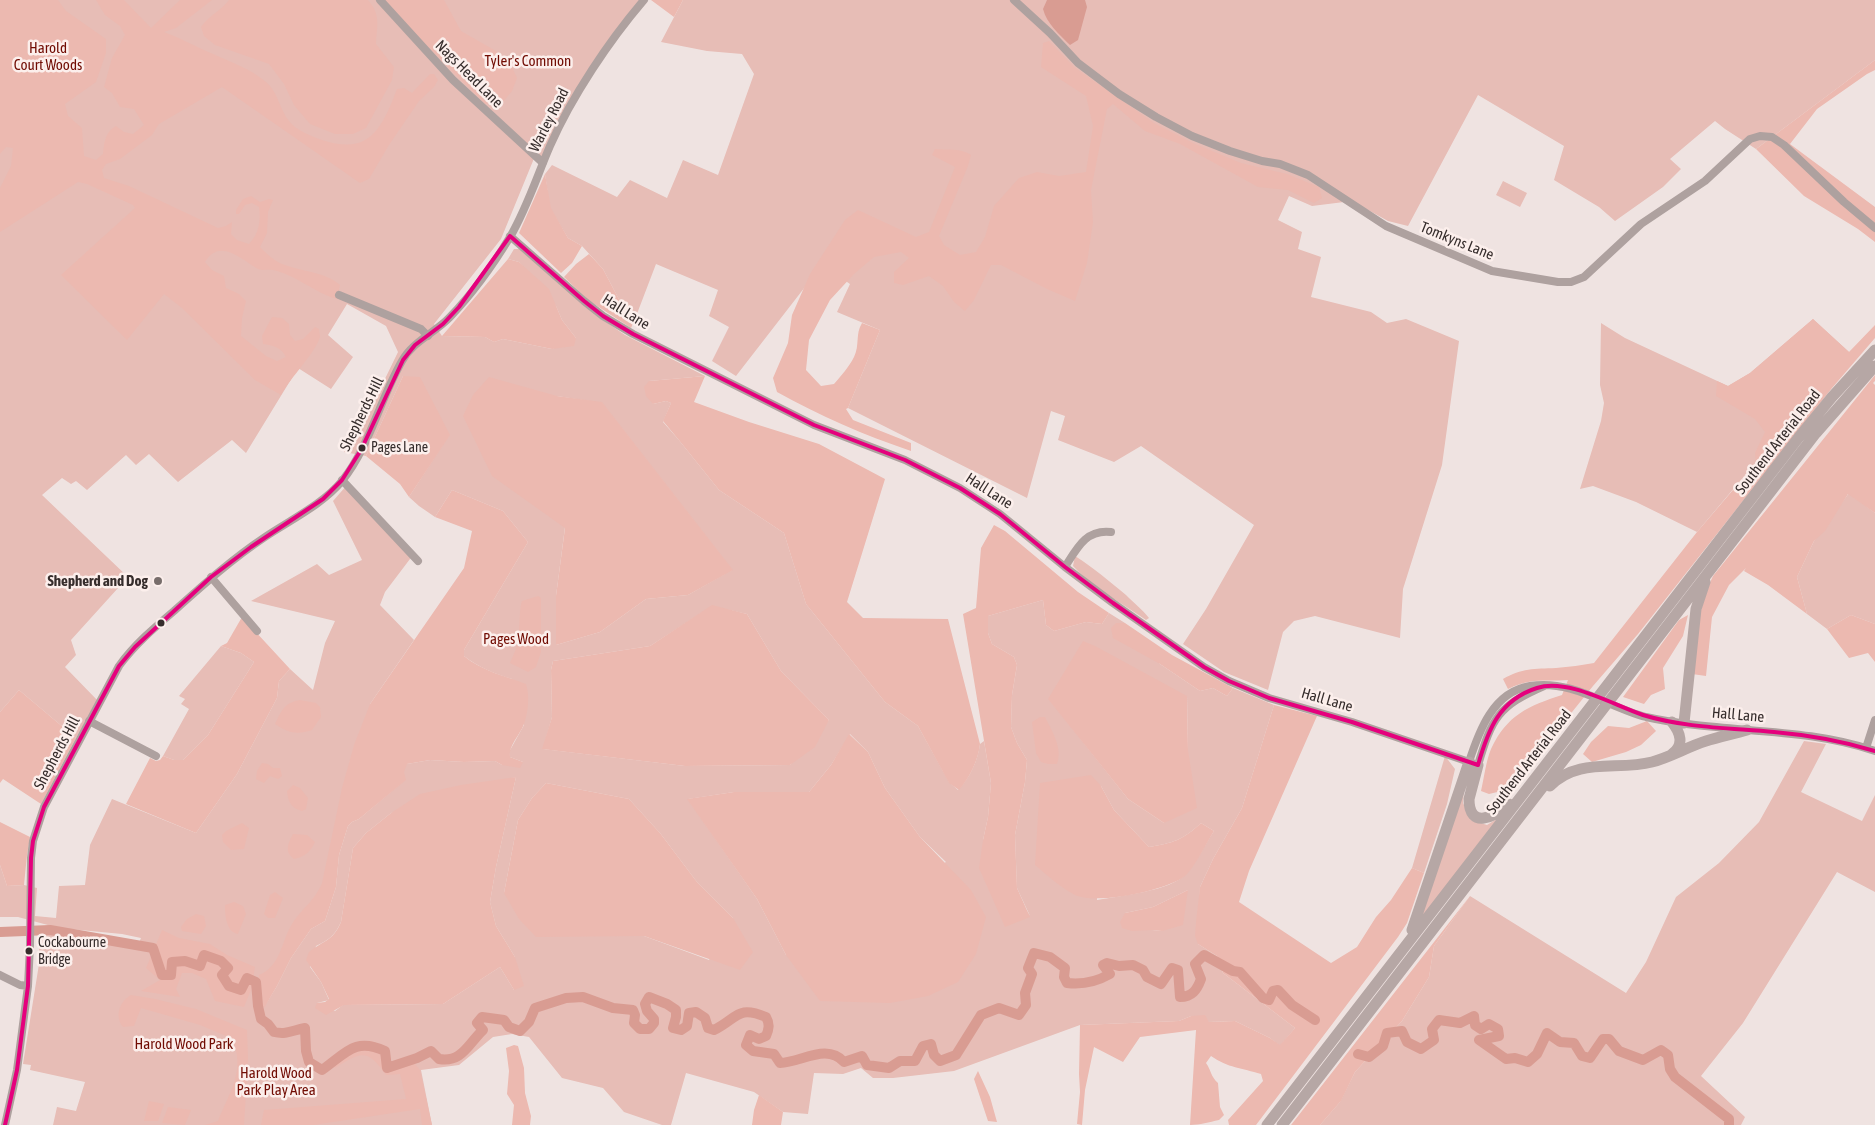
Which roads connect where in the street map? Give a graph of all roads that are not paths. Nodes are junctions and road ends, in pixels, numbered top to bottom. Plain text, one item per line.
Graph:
1 (380, 0) edge
2 (644, 0) edge
3 (1014, 0) edge
4 (543, 163) junction
5 (1875, 228) edge
6 (510, 236) junction
7 (340, 295) dead end
8 (428, 336) junction
9 (1875, 350) edge
10 (1875, 366) edge
11 (342, 480) junction
12 (1111, 532) dead end
13 (418, 561) dead end
14 (1065, 567) junction
15 (1712, 567) junction
16 (211, 577) junction
17 (258, 631) dead end
18 (1544, 686) junction
19 (1875, 720) edge
20 (89, 721) junction
21 (1672, 722) junction
22 (1684, 723) junction
23 (1747, 730) junction
24 (1474, 745) junction
25 (1866, 748) junction
26 (1875, 751) edge
27 (1556, 753) junction
28 (156, 756) dead end
29 (1669, 756) junction
30 (1456, 757) junction
31 (1473, 763) junction
32 (1524, 811) junction
33 (1399, 954) junction
34 (0, 974) edge
35 (28, 986) junction
36 (5, 1125) edge
37 (1267, 1125) edge
38 (1282, 1125) edge

1 - 4 street, Nags Head Lane
2 - 4 street, Warley Road
3 - 5 street, Tomkyns Lane
4 - 6 street, Warley Road
6 - 8 street, Shepherds Hill
6 - 14 street, Hall Lane
7 - 8 street
8 - 11 street, Shepherds Hill
9 - 27 highway, Southend Arterial Road
10 - 15 highway, Southend Arterial Road
11 - 13 street
11 - 16 street, Shepherds Hill
12 - 14 street
14 - 30 street, Hall Lane
15 - 22 highway
15 - 32 highway, Southend Arterial Road
16 - 17 street
16 - 20 street, Shepherds Hill
18 - 21 street, Hall Lane
18 - 24 street, Hall Lane
18 - 31 street
19 - 25 street
20 - 28 street
20 - 35 street, Shepherds Hill
21 - 22 street, Hall Lane
21 - 29 highway
22 - 23 street, Hall Lane
23 - 25 street, Hall Lane
23 - 29 highway
24 - 30 street
24 - 31 street, Hall Lane
25 - 26 street, Hall Lane
27 - 31 highway
27 - 33 highway, Southend Arterial Road
29 - 32 highway
30 - 31 street, Hall Lane
31 - 33 highway
32 - 38 highway, Southend Arterial Road
33 - 37 highway, Southend Arterial Road
34 - 35 street
35 - 36 street, Shepherds Hill

